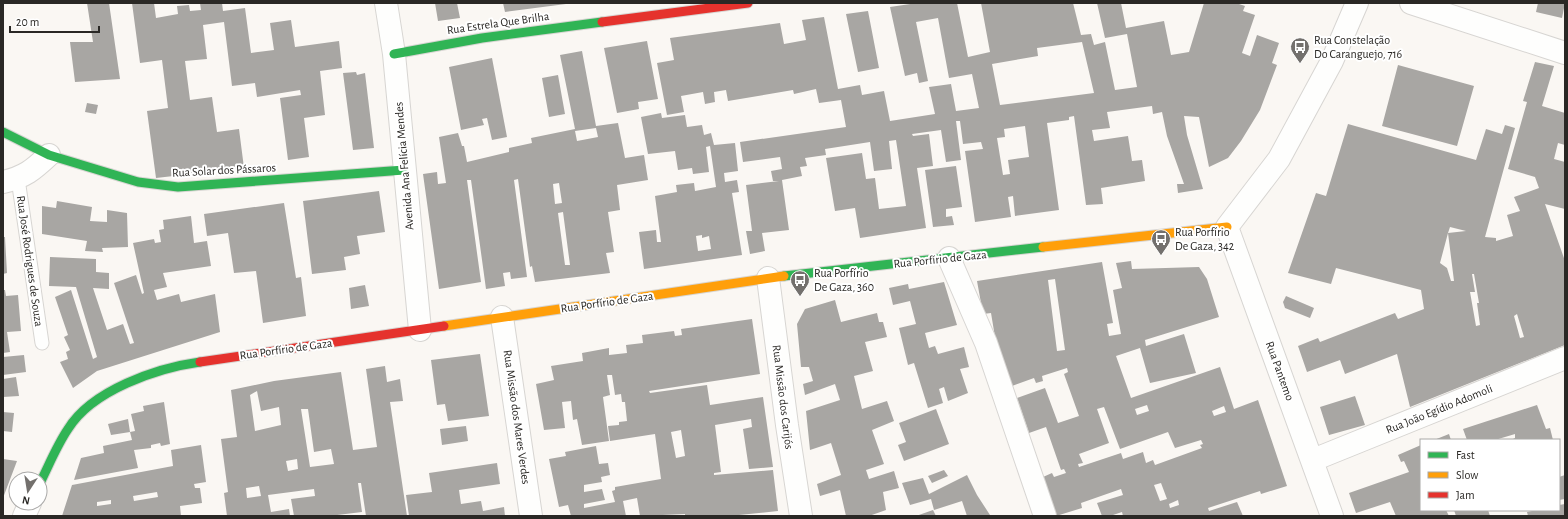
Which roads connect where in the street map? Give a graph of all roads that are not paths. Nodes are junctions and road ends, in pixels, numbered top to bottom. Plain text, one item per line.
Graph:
1 (386, 3) edge
2 (748, 3) edge
3 (1357, 3) edge
4 (1411, 3) edge
5 (1565, 53) edge
6 (394, 54) junction
7 (3, 132) edge
8 (49, 155) junction
9 (404, 170) junction
10 (11, 180) edge
11 (1227, 227) junction
12 (949, 258) junction
13 (768, 278) junction
14 (502, 318) junction
15 (420, 330) junction
16 (42, 343) dead end
17 (1565, 358) edge
18 (1313, 460) junction
19 (46, 471) edge
20 (531, 516) edge
21 (800, 516) edge
22 (1045, 516) edge
23 (1332, 516) edge

1 - 6 street, Avenida Ana Felícia Mendes
2 - 6 street, Rua Estrela Que Brilha
3 - 11 street
4 - 5 street
6 - 9 street, Avenida Ana Felícia Mendes
7 - 8 street, Rua Solar dos Pássaros
8 - 9 street, Rua Solar dos Pássaros
8 - 10 street, Rua José Rodrigues de Souza
9 - 15 street, Avenida Ana Felícia Mendes
10 - 16 lane, Rua José Rodrigues de Souza
11 - 12 street, Rua Porfírio de Gaza
11 - 18 street, Rua Pantemo
12 - 13 street, Rua Porfírio de Gaza
12 - 22 street
13 - 14 street, Rua Porfírio de Gaza
13 - 21 street, Rua Missão dos Carijós
14 - 15 street, Rua Porfírio de Gaza
14 - 20 street, Rua Missão dos Mares Verdes
15 - 19 street, Rua Porfírio de Gaza
17 - 18 street, Rua João Egídio Adomoli
18 - 23 street, Rua Pantemo

